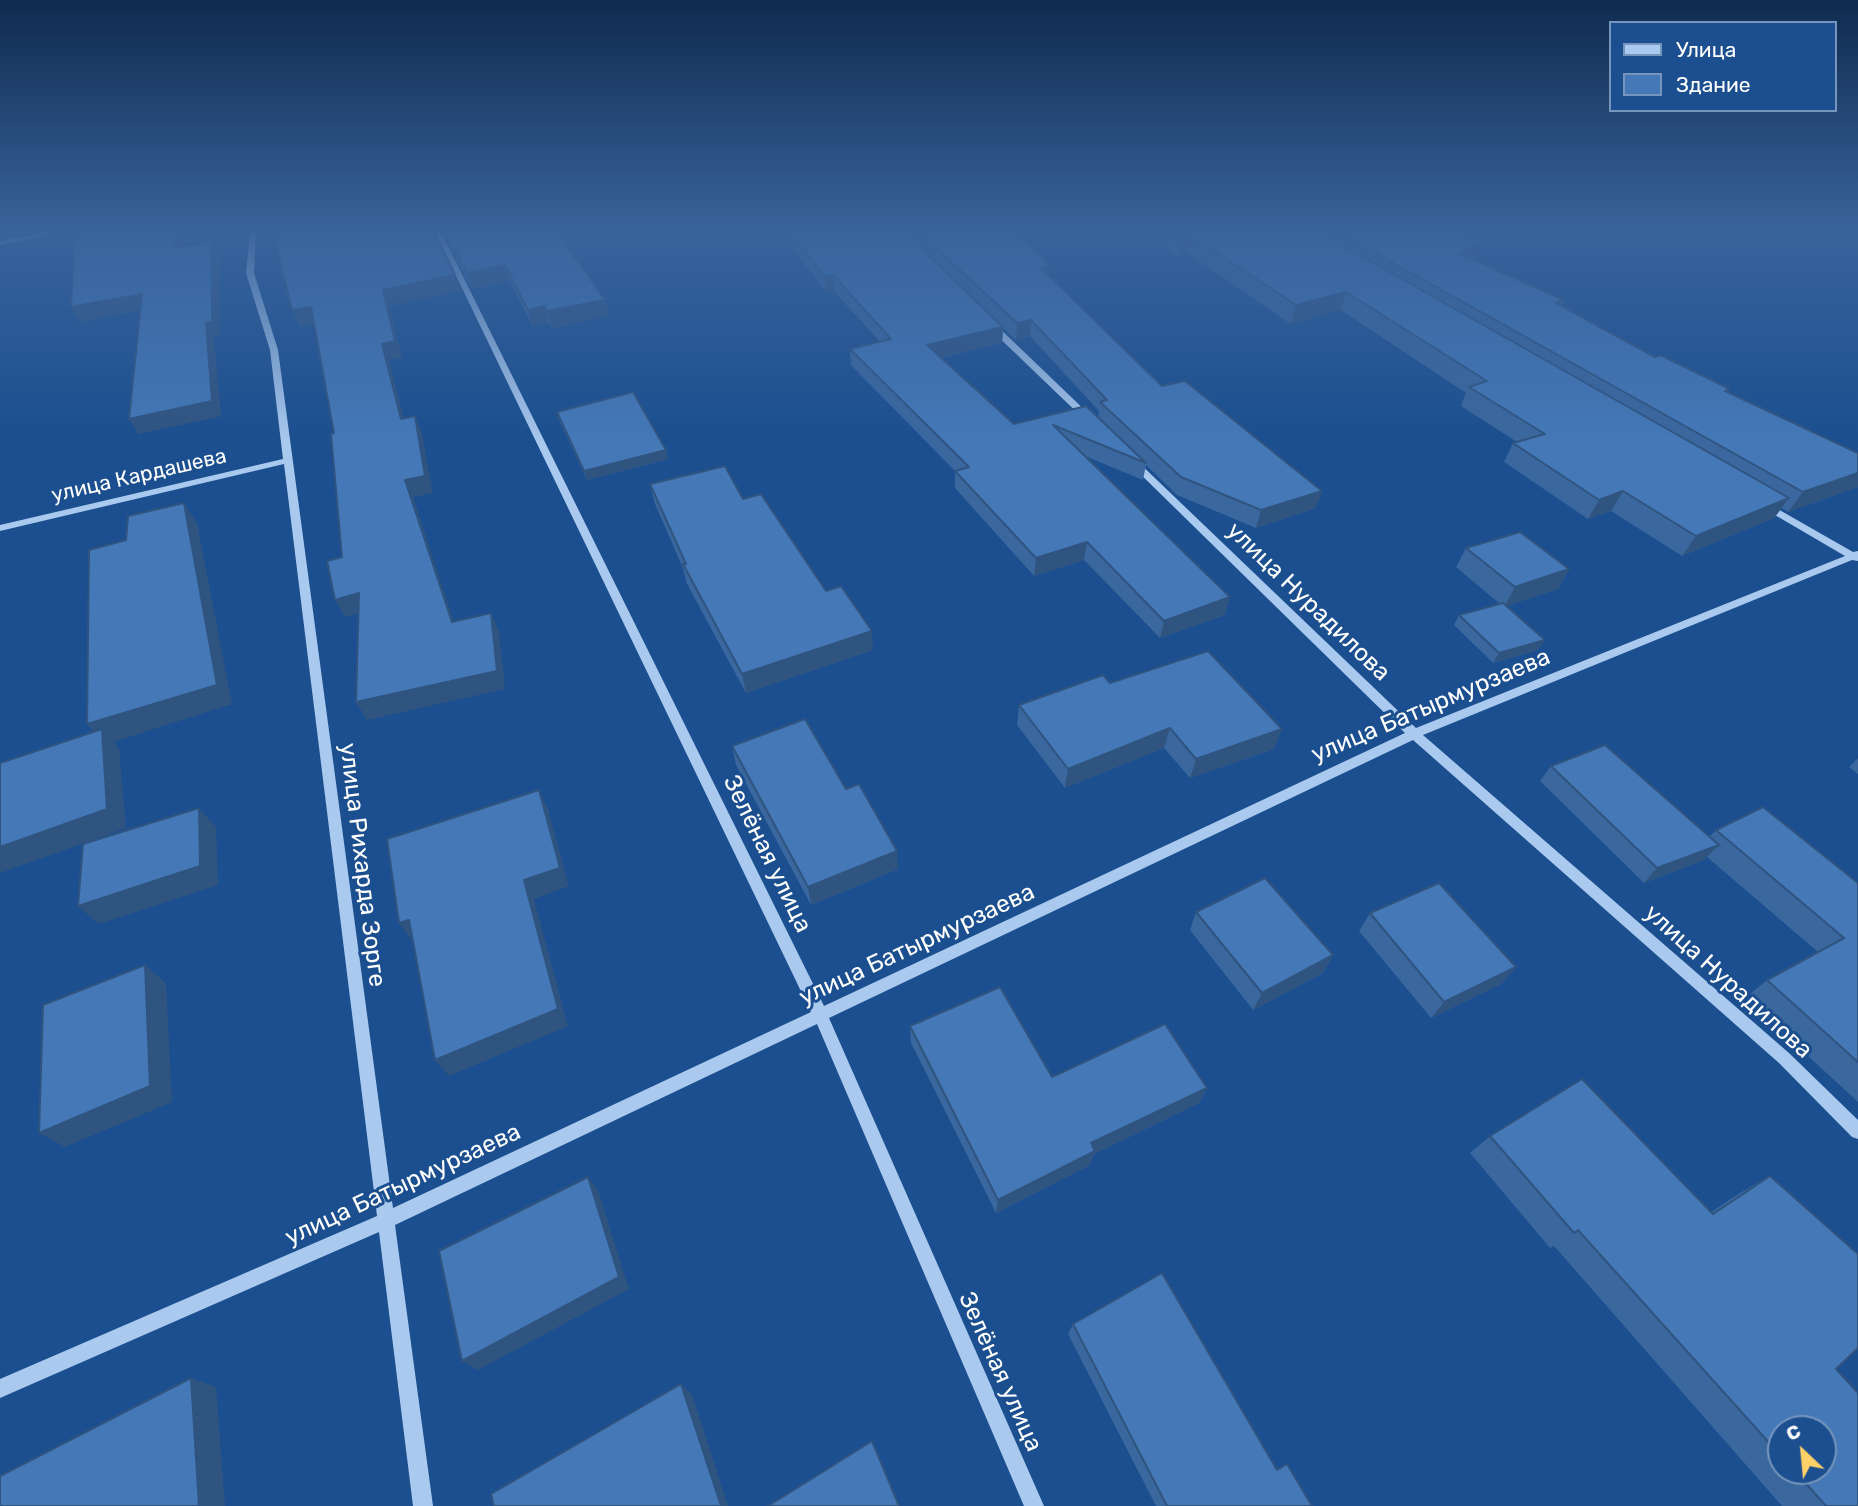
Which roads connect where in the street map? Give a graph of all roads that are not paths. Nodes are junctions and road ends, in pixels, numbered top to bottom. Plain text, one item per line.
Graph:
1 (259, 302) edge
2 (472, 302) edge
3 (985, 319) edge
4 (1095, 425) edge
5 (1125, 454) edge
6 (286, 461) junction
7 (1758, 501) edge
8 (0, 528) edge
9 (1856, 557) edge
10 (1414, 734) junction
11 (821, 1016) junction
12 (1858, 1131) edge
13 (385, 1221) junction
14 (0, 1390) edge
15 (423, 1506) edge
16 (1034, 1506) edge

1 - 6 street, улица Рихарда Зорге
2 - 11 street, Зелёная улица
3 - 4 street
5 - 10 street, улица Нурадилова
6 - 8 street, улица Кардашева
6 - 13 street, улица Рихарда Зорге
7 - 9 street
9 - 10 street, улица Батырмурзаева
10 - 11 street, улица Батырмурзаева
10 - 12 street, улица Нурадилова
11 - 13 street, улица Батырмурзаева
11 - 16 street, Зелёная улица
13 - 14 street, улица Батырмурзаева
13 - 15 street, улица Рихарда Зорге

